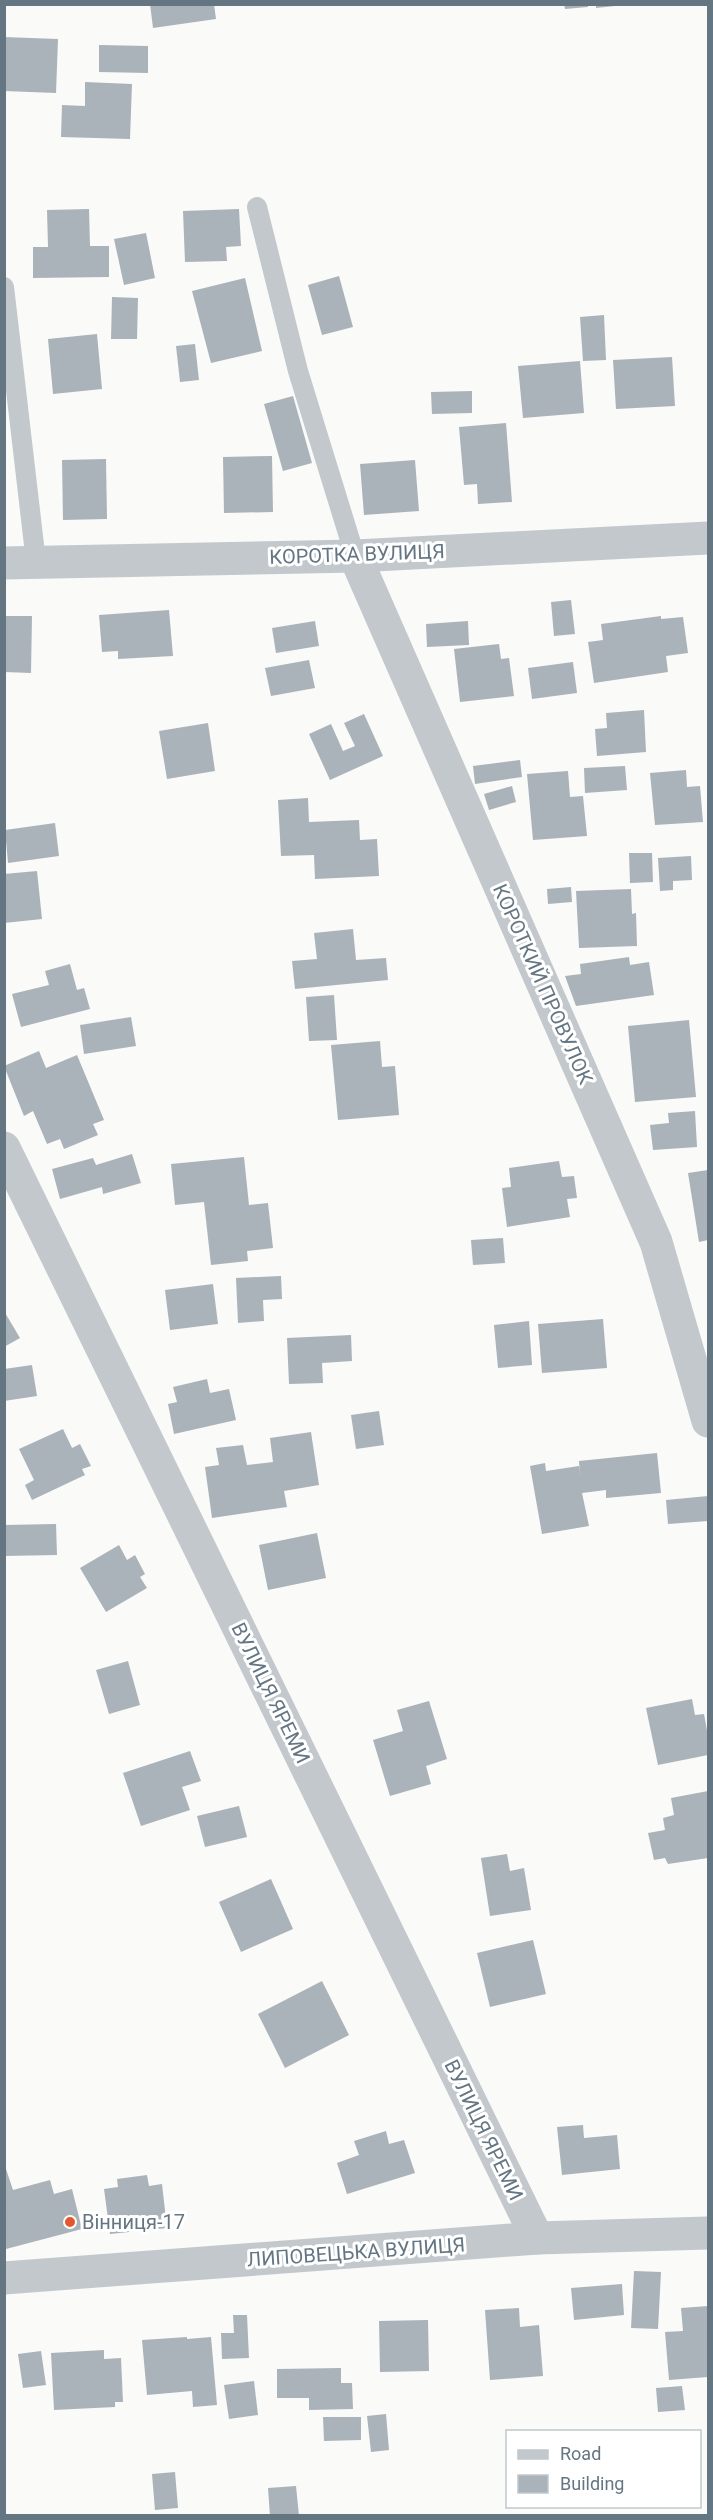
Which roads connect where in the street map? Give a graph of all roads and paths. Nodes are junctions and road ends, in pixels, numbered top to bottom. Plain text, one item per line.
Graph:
1 (257, 207) dead end
2 (4, 287) edge
3 (708, 538) edge
4 (355, 556) junction
5 (20, 562) edge
6 (4, 1148) edge
7 (708, 1421) edge
8 (708, 2233) edge
9 (537, 2238) junction
10 (4, 2278) edge

1 - 4 lane
2 - 5 lane
3 - 4 street, КОРОТКА ВУЛИЦЯ
4 - 5 street, КОРОТКА ВУЛИЦЯ
4 - 7 street, КОРОТКИЙ ПРОВУЛОК
6 - 9 street, ВУЛИЦЯ ЯРЕМИ
8 - 9 street, ЛИПОВЕЦЬКА ВУЛИЦЯ
9 - 10 street, ЛИПОВЕЦЬКА ВУЛИЦЯ

